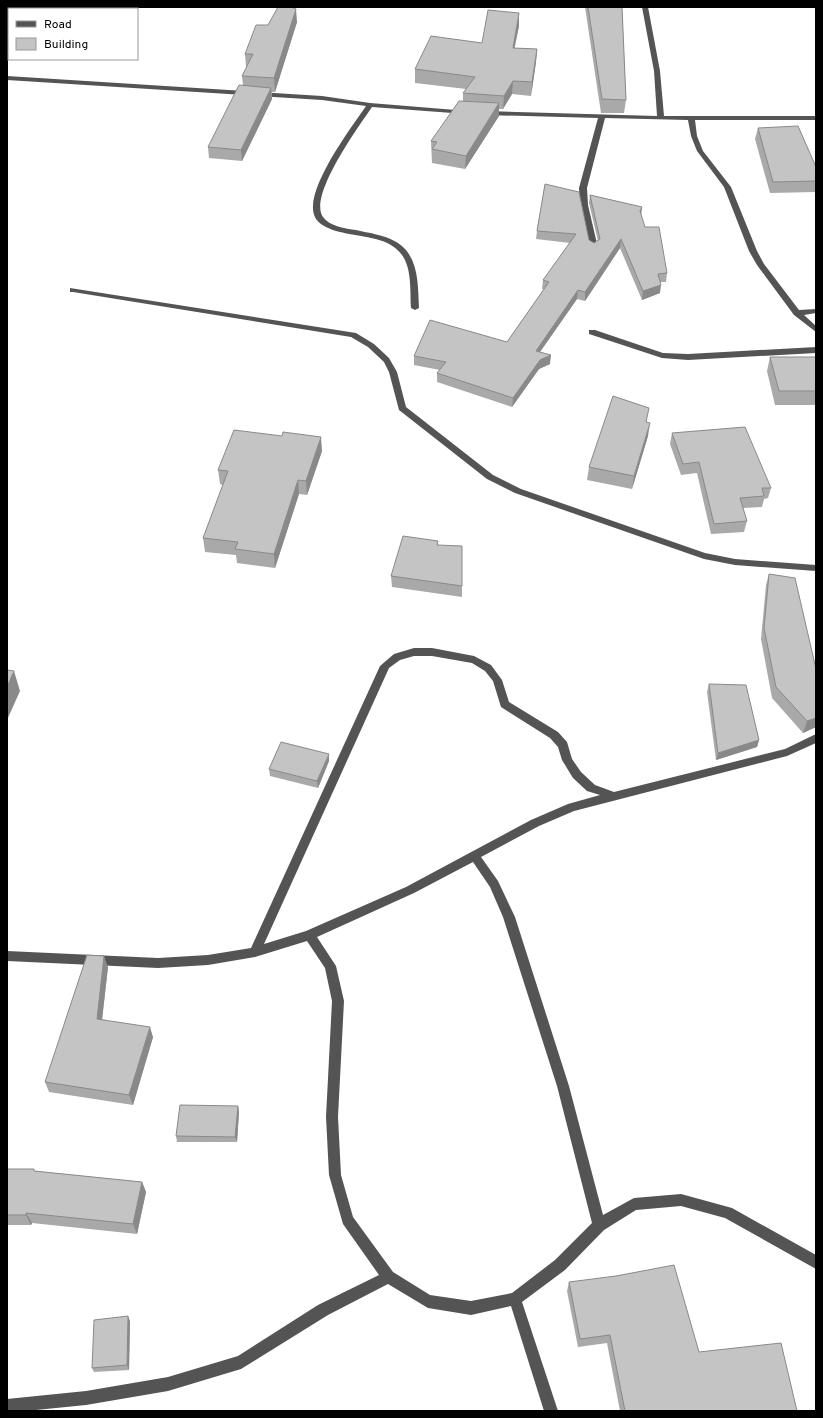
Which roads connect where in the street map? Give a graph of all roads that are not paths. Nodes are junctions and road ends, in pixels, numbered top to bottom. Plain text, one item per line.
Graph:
1 (645, 7) edge
2 (7, 78) edge
3 (370, 104) junction
4 (602, 117) junction
5 (660, 118) junction
6 (816, 118) edge
7 (691, 119) junction
8 (594, 248) edge
9 (73, 290) dead end
10 (415, 308) dead end
11 (816, 311) edge
12 (797, 313) junction
13 (816, 330) edge
14 (592, 332) dead end
15 (816, 350) edge
16 (816, 568) edge
17 (816, 738) edge
18 (614, 796) junction
19 (474, 855) junction
20 (309, 935) junction
21 (255, 952) junction
22 (7, 956) edge
23 (599, 1225) junction
24 (816, 1262) edge
25 (388, 1277) junction
26 (514, 1300) junction
27 (7, 1406) edge
28 (551, 1411) edge

1 - 5 street
2 - 3 street
3 - 4 street
3 - 10 street
4 - 5 street
4 - 8 street
5 - 7 street
6 - 7 street
7 - 12 street
9 - 16 street
11 - 12 street
12 - 13 street
14 - 15 street
17 - 18 street
18 - 19 street
18 - 21 street
19 - 20 street
19 - 23 street
20 - 21 street
20 - 25 street
21 - 22 street
23 - 24 street
23 - 26 street
25 - 26 street
25 - 27 street
26 - 28 street

